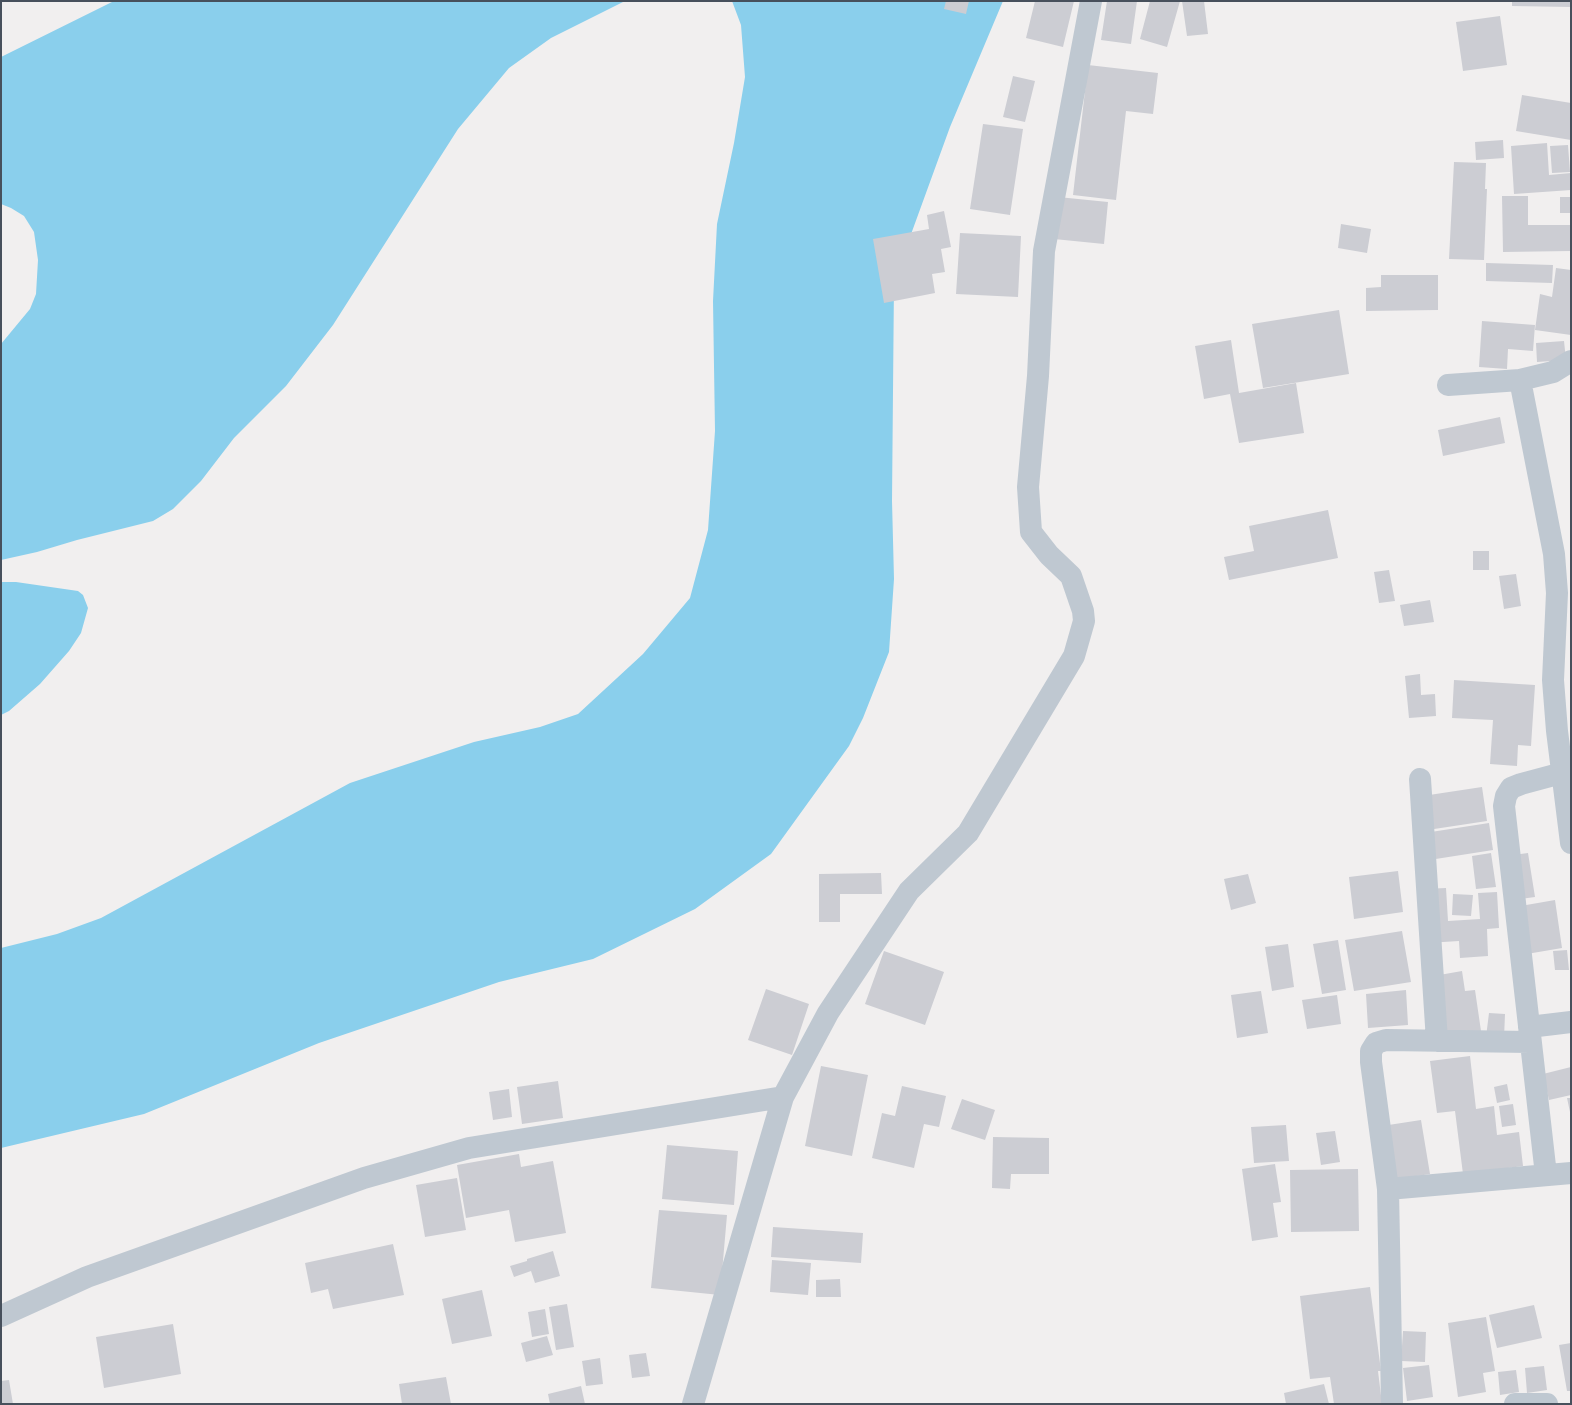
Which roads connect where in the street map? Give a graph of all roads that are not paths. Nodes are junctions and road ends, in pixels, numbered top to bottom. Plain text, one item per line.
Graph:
1 (1091, 1) edge
2 (1571, 361) edge
3 (1520, 380) junction
4 (1448, 385) dead end
5 (1562, 773) junction
6 (1420, 778) dead end
7 (1571, 843) edge
8 (1571, 1022) edge
9 (1529, 1034) junction
10 (1437, 1041) junction
11 (783, 1097) junction
12 (1571, 1173) edge
13 (1546, 1175) junction
14 (1388, 1189) junction
15 (1, 1316) edge
16 (693, 1404) edge
17 (1392, 1404) edge
18 (1515, 1404) edge
19 (1537, 1404) edge
20 (1547, 1404) edge

1 - 11 street
2 - 3 street
3 - 4 street
3 - 5 street
5 - 7 street
5 - 9 street
6 - 10 street
8 - 9 street
9 - 10 street
9 - 13 street
10 - 14 street
11 - 15 street
11 - 16 street
12 - 13 street
13 - 14 street
14 - 17 street
18 - 19 street
19 - 20 street

